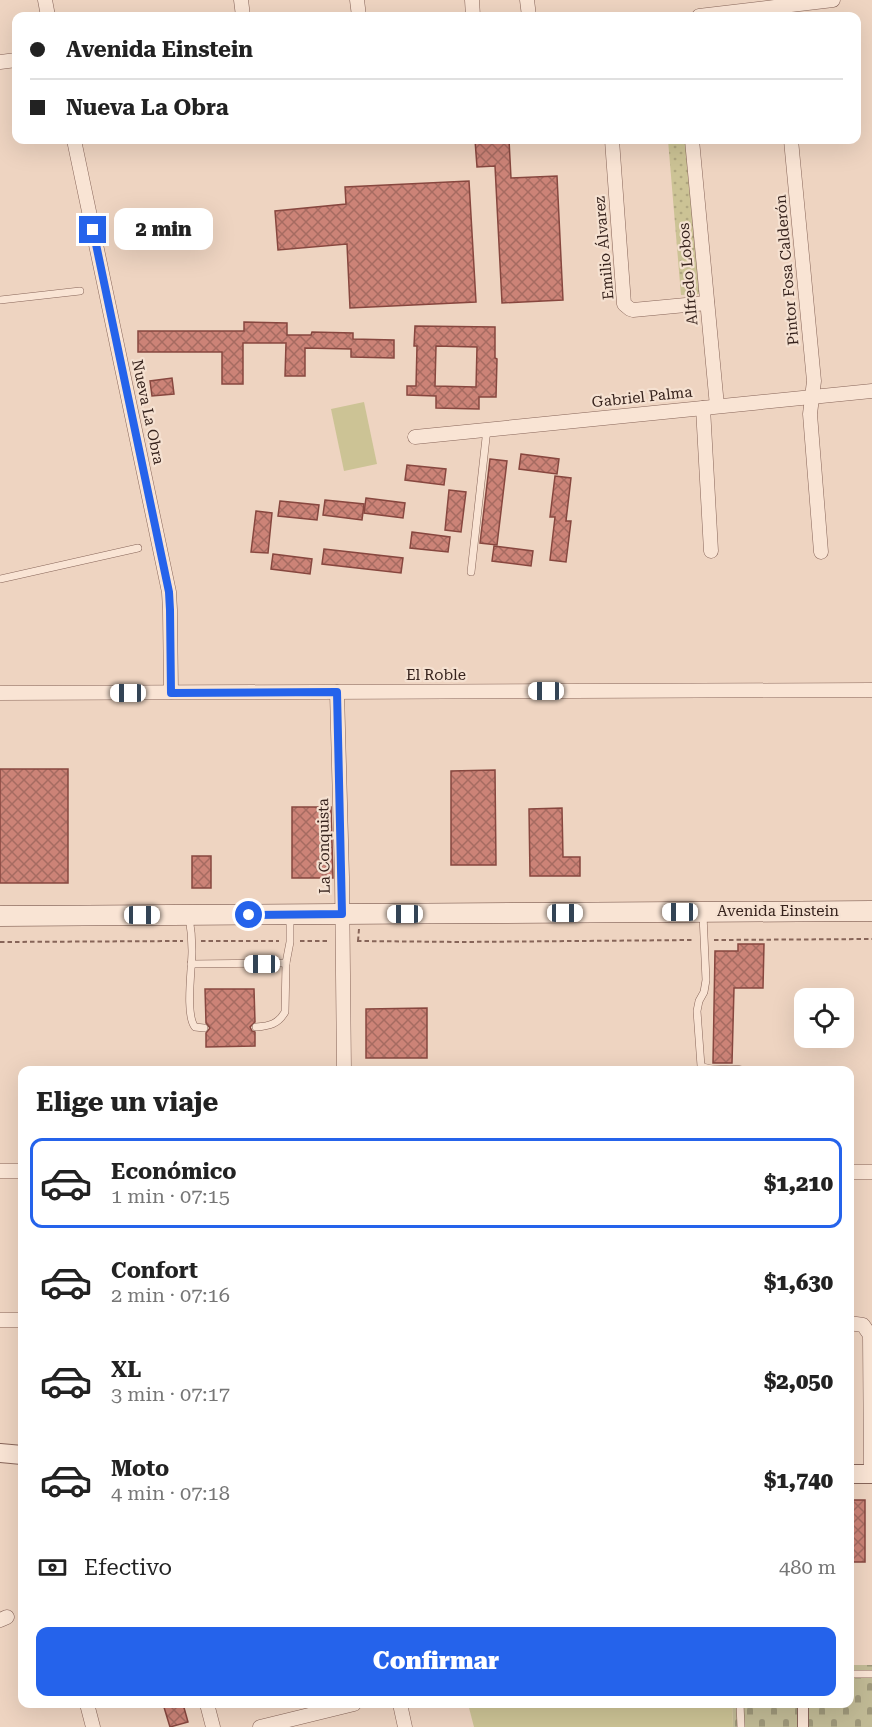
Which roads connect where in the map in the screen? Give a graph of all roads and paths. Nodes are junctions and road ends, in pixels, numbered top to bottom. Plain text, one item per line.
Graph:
1 (833, 0) edge
2 (745, 5) edge
3 (716, 12) edge
4 (779, 12) edge
5 (75, 144) edge
6 (612, 144) edge
7 (692, 144) edge
8 (791, 144) edge
9 (80, 291) dead end
10 (0, 300) edge
11 (707, 303) junction
12 (872, 391) edge
13 (812, 397) junction
14 (710, 407) junction
15 (488, 429) junction
16 (415, 436) dead end
17 (138, 548) dead end
18 (711, 551) dead end
19 (820, 552) dead end
20 (471, 572) dead end
21 (0, 579) edge
22 (872, 690) edge
23 (337, 692) junction
24 (0, 693) edge
25 (171, 693) junction
26 (872, 911) edge
27 (702, 912) junction
28 (290, 914) junction
29 (342, 914) junction
30 (189, 915) junction
31 (0, 916) edge
32 (872, 939) edge
33 (704, 940) junction
34 (192, 941) junction
35 (341, 941) junction
36 (0, 942) edge
37 (290, 942) junction
38 (286, 963) junction
39 (191, 964) junction
40 (256, 1027) dead end
41 (204, 1028) dead end
42 (344, 1066) edge
43 (701, 1066) edge
44 (0, 1171) edge
45 (18, 1171) edge
46 (854, 1172) edge
47 (872, 1172) edge
48 (0, 1320) edge
49 (18, 1320) edge
50 (854, 1324) edge
51 (0, 1453) edge
52 (18, 1455) edge
53 (854, 1474) edge
54 (871, 1474) edge
55 (854, 1674) edge
56 (872, 1674) edge
57 (88, 1708) edge
58 (208, 1708) edge
59 (345, 1708) edge
60 (401, 1708) edge
61 (740, 1708) edge
62 (803, 1708) edge
63 (314, 1721) edge
64 (93, 1727) edge
65 (213, 1727) edge
66 (260, 1727) edge
67 (405, 1727) edge
68 (741, 1727) edge
69 (803, 1727) edge

1 - 4 street
2 - 3 street
2 - 4 street
5 - 25 street, Nueva La Obra
6 - 11 street, Emilio Álvarez
7 - 11 street, Alfredo Lobos
8 - 13 street, Pintor Fosa Calderón
9 - 10 lane
11 - 14 street, Alfredo Lobos
12 - 13 street, Gabriel Palma
13 - 14 street, Gabriel Palma
13 - 19 street, Pintor Fosa Calderón
14 - 15 street, Gabriel Palma
14 - 18 street, Alfredo Lobos
15 - 16 street, Gabriel Palma
15 - 20 lane
17 - 21 lane
22 - 23 street, El Roble
23 - 25 street, El Roble
23 - 29 street, La Conquista
24 - 25 street, El Roble
26 - 27 main road, Avenida Einstein
27 - 29 main road, Avenida Einstein
27 - 33 lane
28 - 29 main road, Avenida Einstein
28 - 30 main road, Avenida Einstein
28 - 37 lane
29 - 35 street, La Conquista
30 - 31 main road, Avenida Einstein
30 - 34 lane
32 - 33 path
33 - 35 path
33 - 43 lane
34 - 36 path
34 - 37 path
34 - 39 lane
35 - 37 path
35 - 42 street, La Conquista
37 - 38 lane
38 - 39 lane
38 - 40 lane
39 - 41 lane
44 - 45 street
46 - 47 street
48 - 49 street
50 - 54 street
51 - 52 street
53 - 54 street
55 - 56 lane
57 - 64 street
58 - 65 street
59 - 63 street
60 - 67 street
61 - 68 lane
62 - 69 street
63 - 66 street

